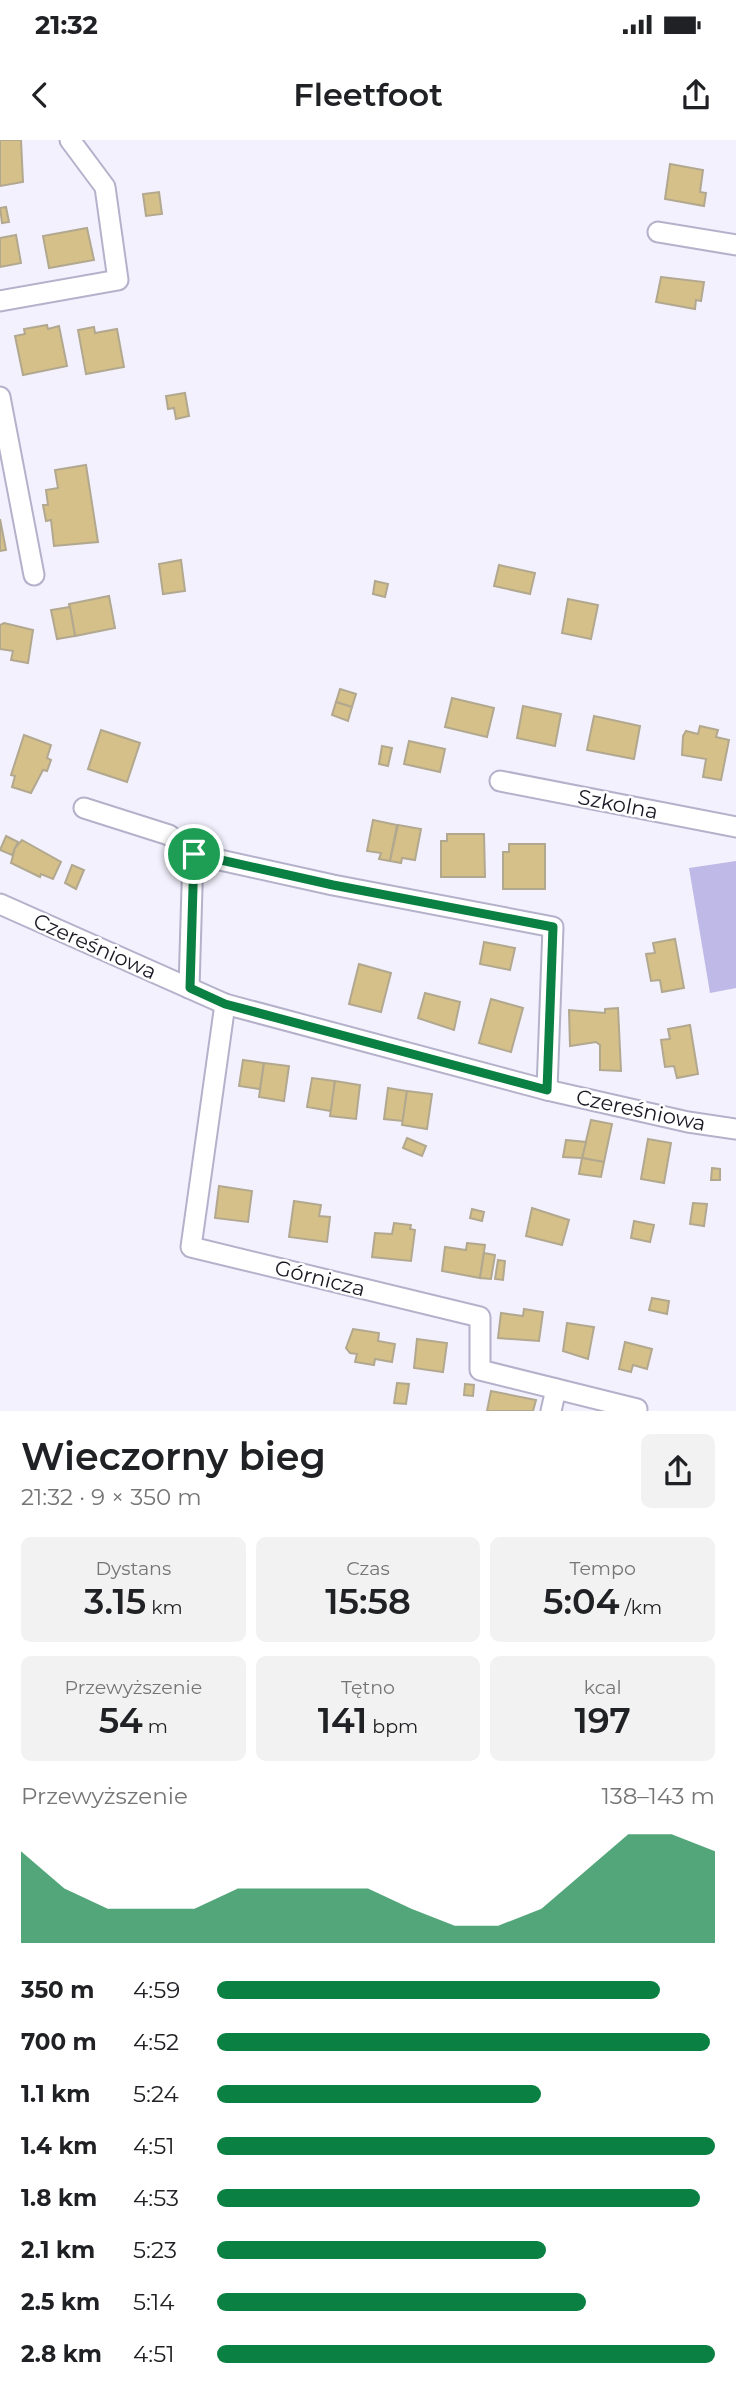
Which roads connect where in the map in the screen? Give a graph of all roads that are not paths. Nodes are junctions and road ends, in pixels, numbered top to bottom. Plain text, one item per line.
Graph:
1 (70, 140) edge
2 (658, 232) dead end
3 (736, 245) edge
4 (0, 301) edge
5 (0, 397) edge
6 (34, 575) dead end
7 (500, 780) dead end
8 (84, 808) dead end
9 (736, 827) edge
10 (194, 854) junction
11 (0, 904) edge
12 (190, 988) junction
13 (225, 1004) junction
14 (547, 1090) junction
15 (736, 1129) edge
16 (556, 1389) junction
17 (637, 1409) dead end
18 (551, 1411) edge

1 - 4 street
2 - 3 street
5 - 6 street
7 - 9 street, Szkolna
8 - 10 street, Czereśniowa
10 - 12 street, Czereśniowa
10 - 14 street, Czereśniowa
11 - 12 street, Czereśniowa
12 - 13 street, Czereśniowa
13 - 14 street, Czereśniowa
13 - 16 street, Górnicza
14 - 15 street, Czereśniowa
16 - 17 street, Górnicza
16 - 18 street

